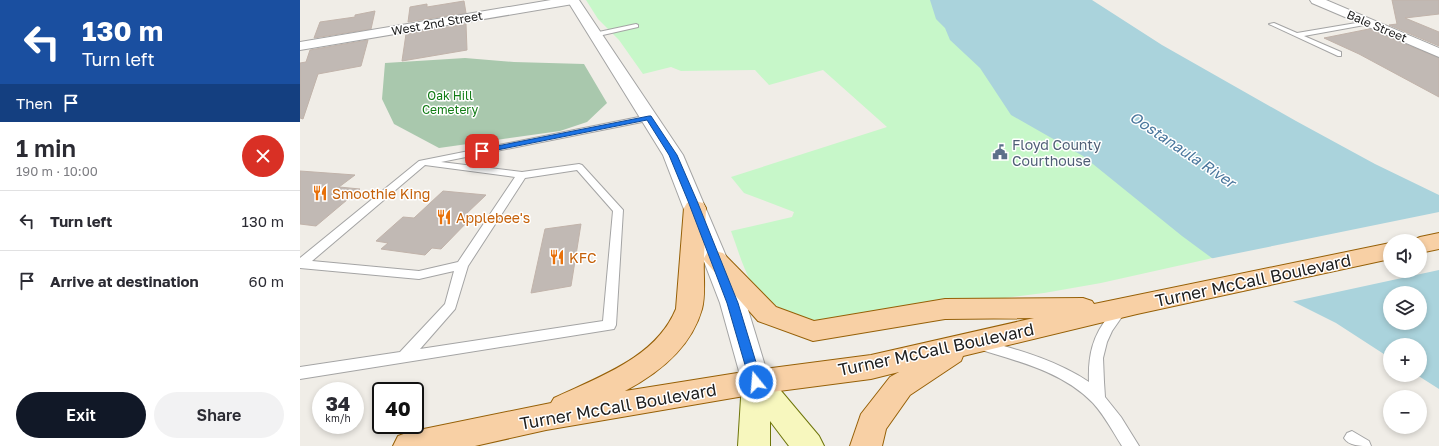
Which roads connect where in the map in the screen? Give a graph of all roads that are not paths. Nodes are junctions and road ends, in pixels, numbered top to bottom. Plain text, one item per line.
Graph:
1 (573, 0) edge
2 (1316, 0) edge
3 (1368, 23) junction
4 (1272, 24) dead end
5 (636, 26) dead end
6 (594, 35) junction
7 (1297, 35) junction
8 (300, 46) edge
9 (1439, 53) edge
10 (1338, 54) dead end
11 (649, 118) junction
12 (422, 163) junction
13 (522, 175) junction
14 (695, 208) junction
15 (1439, 241) edge
16 (1427, 244) edge
17 (1383, 252) edge
18 (715, 259) junction
19 (301, 263) edge
20 (462, 265) junction
21 (1129, 306) junction
22 (970, 343) junction
23 (405, 356) junction
24 (300, 373) edge
25 (756, 382) junction
26 (1098, 398) junction
27 (546, 417) junction
28 (409, 446) edge
29 (754, 446) edge
30 (808, 446) edge
31 (866, 446) edge
32 (1131, 446) edge

1 - 6 street
1 - 8 street, West 2nd Street
2 - 3 street, Bale Street
3 - 7 lane
3 - 9 street, Bale Street
4 - 7 lane
5 - 6 lane
6 - 11 street
7 - 10 lane
11 - 12 lane
11 - 14 street
12 - 13 lane
12 - 19 lane
13 - 20 lane
13 - 23 lane
14 - 18 street
14 - 27 main road
15 - 16 main road
17 - 21 main road, Turner McCall Boulevard
18 - 21 main road
18 - 25 street
19 - 20 lane
20 - 23 lane
21 - 22 main road, Turner McCall Boulevard
21 - 26 lane
22 - 25 main road, Turner McCall Boulevard
22 - 26 lane
22 - 31 main road
23 - 24 lane
25 - 27 main road, Turner McCall Boulevard
25 - 29 main road
25 - 30 main road
26 - 32 lane
27 - 28 main road, Turner McCall Boulevard

